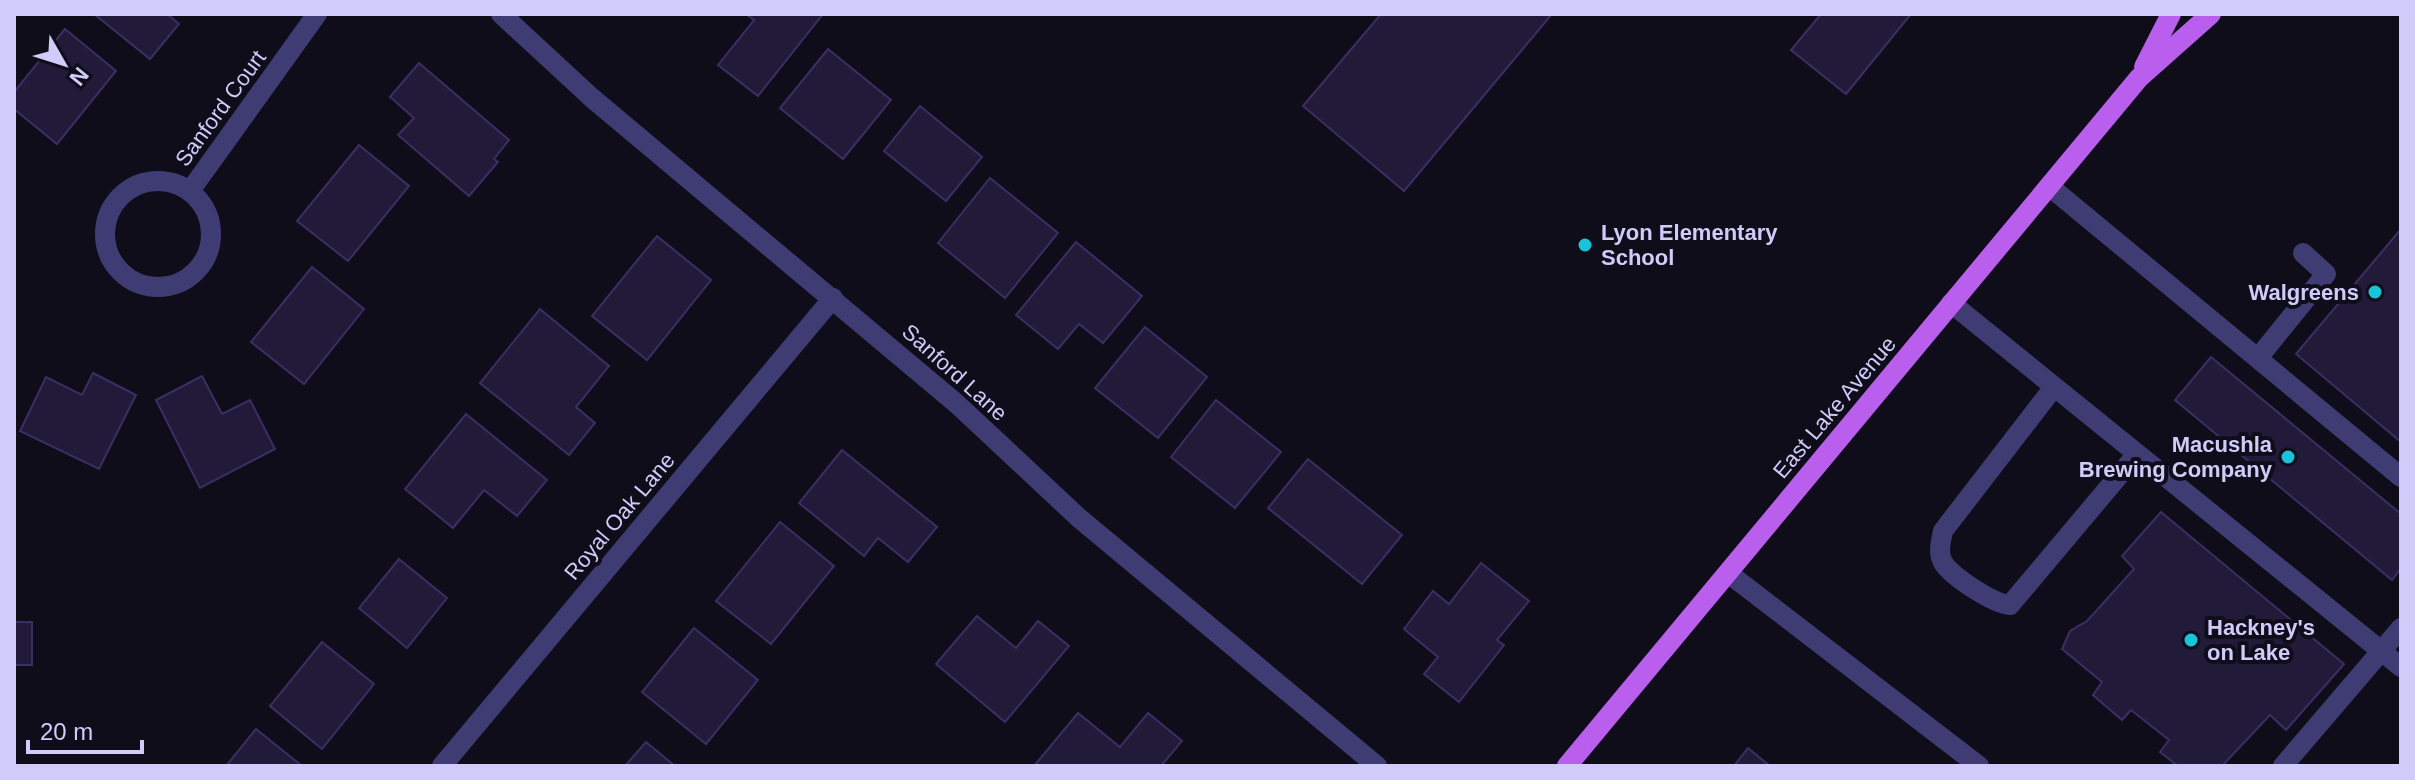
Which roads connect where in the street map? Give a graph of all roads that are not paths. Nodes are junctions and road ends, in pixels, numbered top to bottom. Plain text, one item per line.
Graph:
1 (317, 14) edge
2 (501, 14) edge
3 (2171, 14) edge
4 (2211, 14) edge
5 (2139, 78) junction
6 (2049, 186) junction
7 (190, 191) junction
8 (2303, 253) dead end
9 (833, 298) junction
10 (1951, 303) junction
11 (2258, 358) junction
12 (2054, 387) junction
13 (2137, 454) junction
14 (2401, 477) edge
15 (1728, 573) junction
16 (2401, 628) edge
17 (2381, 651) junction
18 (2401, 667) edge
19 (442, 766) edge
20 (1377, 766) edge
21 (1567, 766) edge
22 (1979, 766) edge
23 (2283, 766) edge

1 - 7 street, Sanford Court
2 - 9 street, Sanford Lane
3 - 5 main road, East Lake Avenue
4 - 5 main road, East Lake Avenue
5 - 6 main road, East Lake Avenue
6 - 10 main road, East Lake Avenue
6 - 11 street
7 - 7 street, Sanford Court
8 - 11 street
9 - 19 street, Royal Oak Lane
9 - 20 street, Sanford Lane
10 - 12 street
10 - 15 main road, East Lake Avenue
11 - 14 street
12 - 13 street
12 - 13 street
13 - 17 street
15 - 21 main road, East Lake Avenue
15 - 22 street
16 - 17 street
17 - 18 street
17 - 23 street

